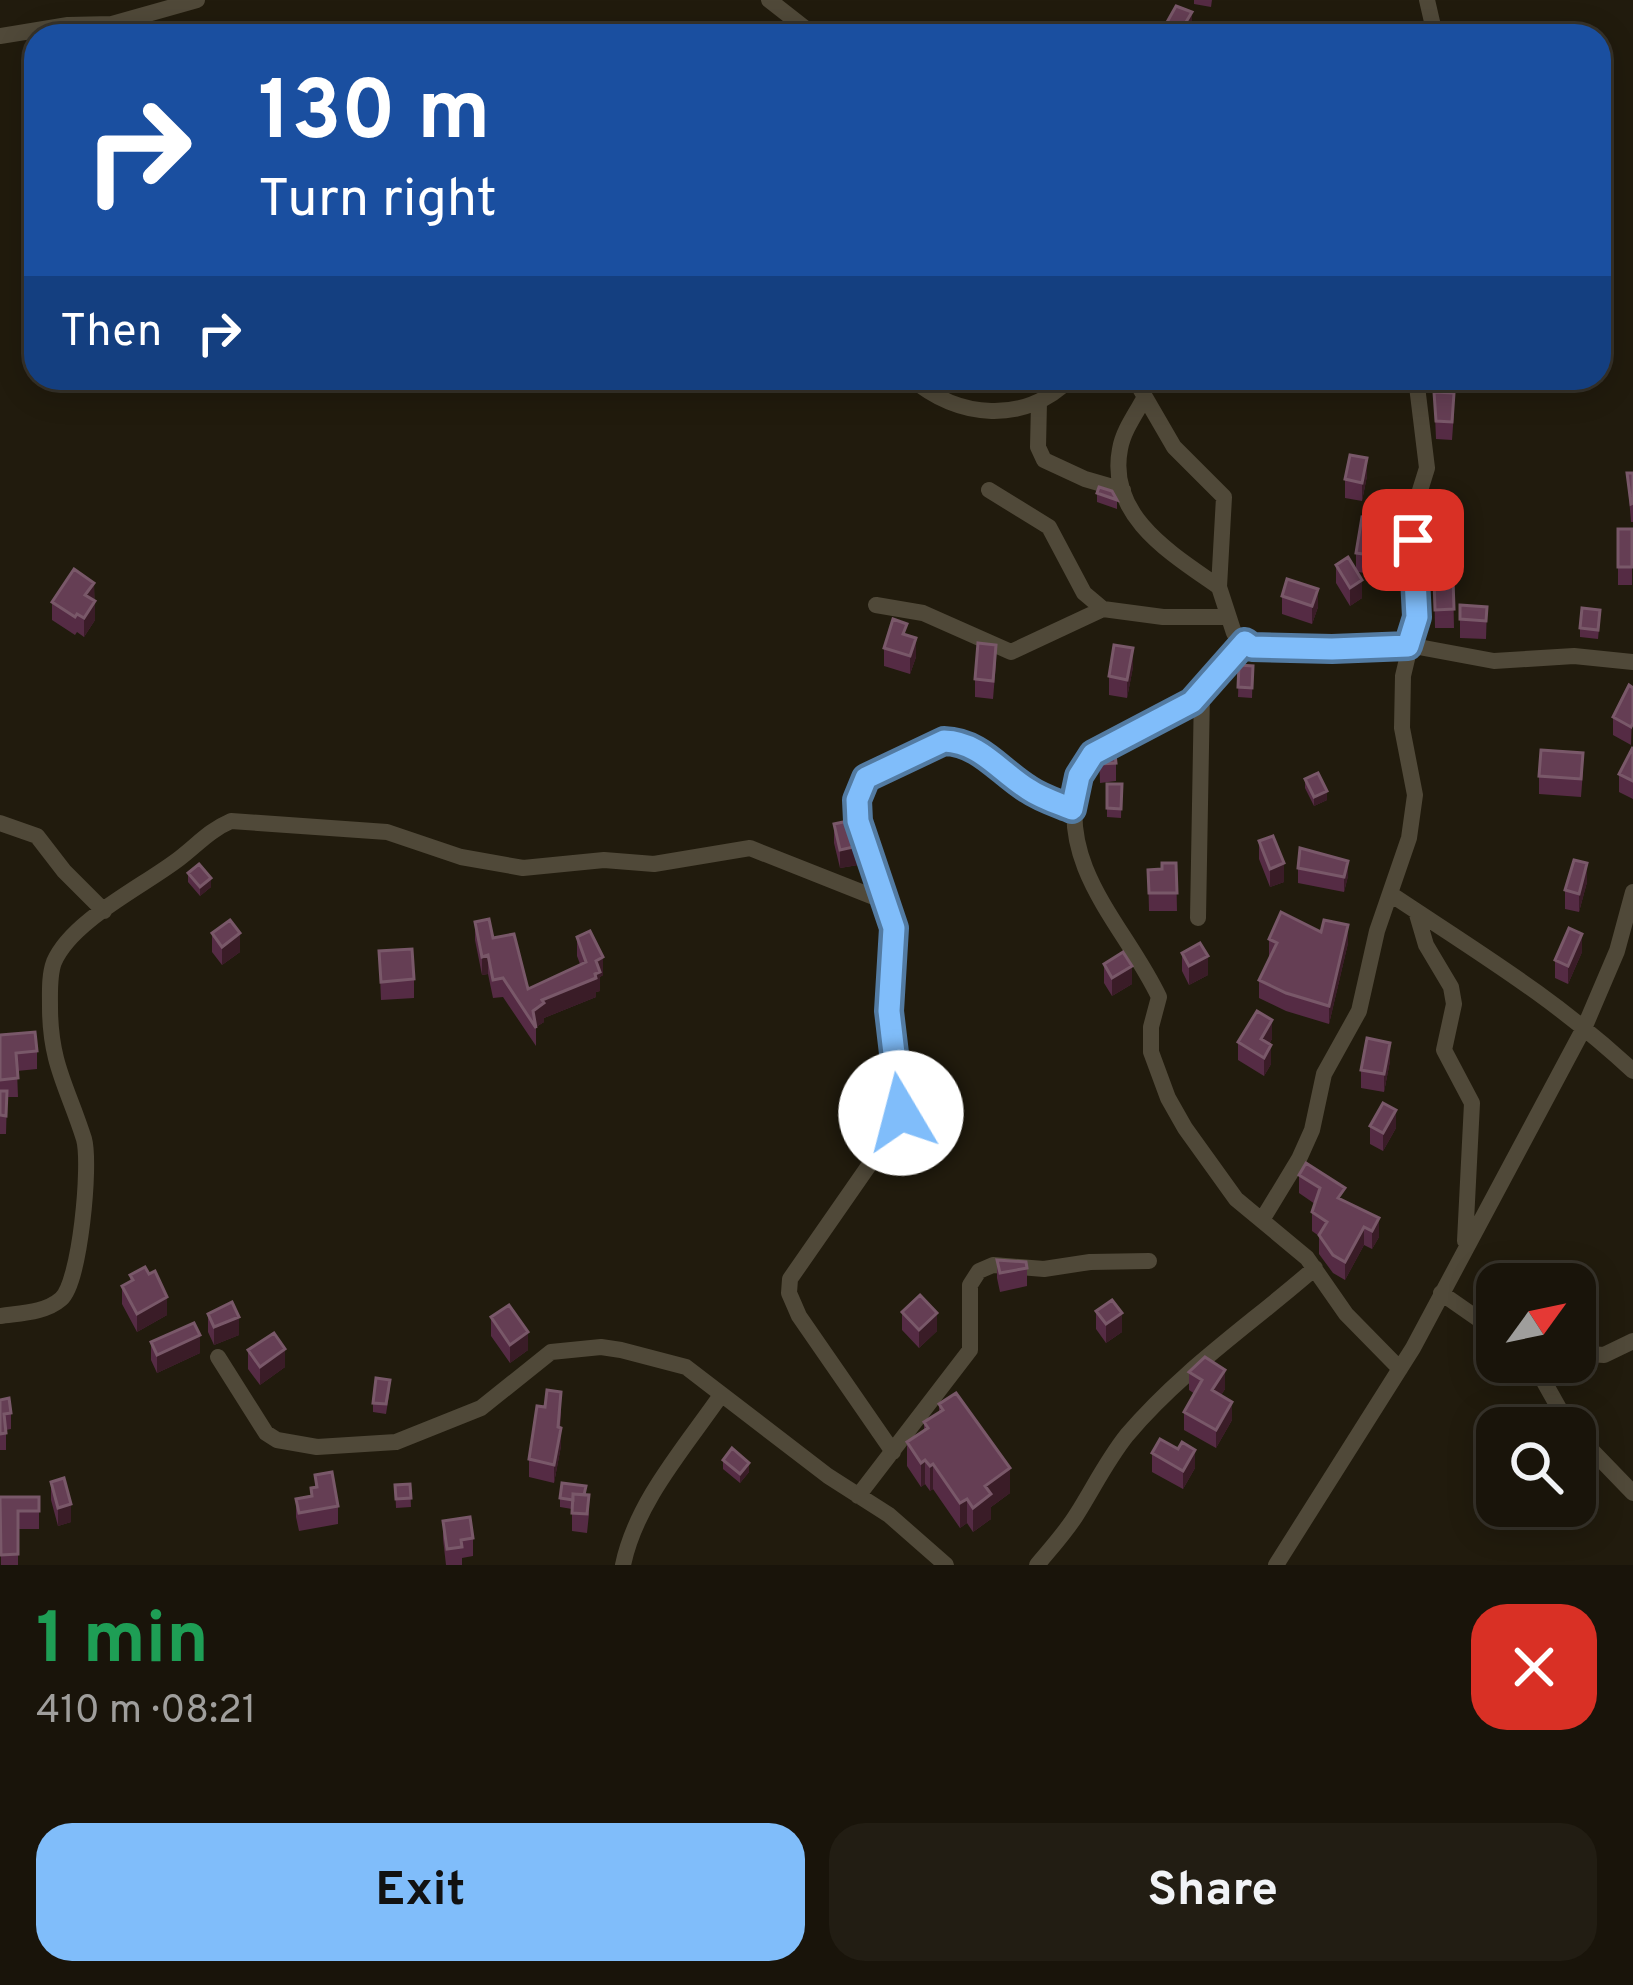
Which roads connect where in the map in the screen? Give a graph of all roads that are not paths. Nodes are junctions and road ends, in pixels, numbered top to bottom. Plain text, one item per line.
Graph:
1 (196, 0) edge
2 (769, 0) edge
3 (112, 24) edge
4 (791, 24) edge
5 (925, 390) edge
6 (1054, 390) edge
7 (1141, 390) edge
8 (1417, 390) edge
9 (1145, 397) junction
10 (1039, 402) junction
11 (989, 490) dead end
12 (1123, 490) junction
13 (1219, 587) junction
14 (876, 605) dead end
15 (1103, 609) junction
16 (1227, 617) junction
17 (1245, 642) junction
18 (1408, 646) junction
19 (1633, 662) edge
20 (1202, 691) junction
21 (1072, 809) junction
22 (0, 823) edge
23 (1633, 892) edge
24 (1392, 895) junction
25 (889, 903) junction
26 (104, 911) junction
27 (1416, 911) junction
28 (1198, 918) dead end
29 (1585, 1026) junction
30 (1633, 1071) edge
31 (1262, 1220) junction
32 (1465, 1248) junction
33 (1149, 1261) dead end
34 (1315, 1268) junction
35 (1441, 1293) junction
36 (0, 1316) edge
37 (1476, 1317) edge
38 (1633, 1341) edge
39 (1596, 1354) edge
40 (218, 1357) dead end
41 (1400, 1369) junction
42 (721, 1395) junction
43 (892, 1452) junction
44 (1596, 1455) edge
45 (1633, 1493) edge
46 (858, 1496) junction
47 (623, 1565) edge
48 (946, 1565) edge
49 (1036, 1565) edge
50 (1276, 1565) edge

1 - 3 street
2 - 4 street
5 - 10 street
6 - 10 street
7 - 9 street
8 - 18 street
9 - 12 street
9 - 13 street
10 - 12 street
11 - 15 street
12 - 13 street
13 - 16 street
14 - 15 street
15 - 16 street
16 - 17 street
17 - 18 street
17 - 20 street
18 - 19 street
18 - 24 street
20 - 21 street
20 - 28 street
21 - 25 street
21 - 31 street
22 - 26 street
23 - 29 street
24 - 27 street
24 - 31 street
25 - 26 street
25 - 43 street
26 - 36 street
27 - 29 street
27 - 32 street
29 - 30 street
29 - 32 street
31 - 34 street
32 - 35 street
33 - 43 street
34 - 41 street
34 - 49 street
35 - 37 street
35 - 41 street
38 - 39 street
40 - 42 street
41 - 50 street
42 - 46 street
42 - 47 street
43 - 46 street
44 - 45 street
46 - 48 street

